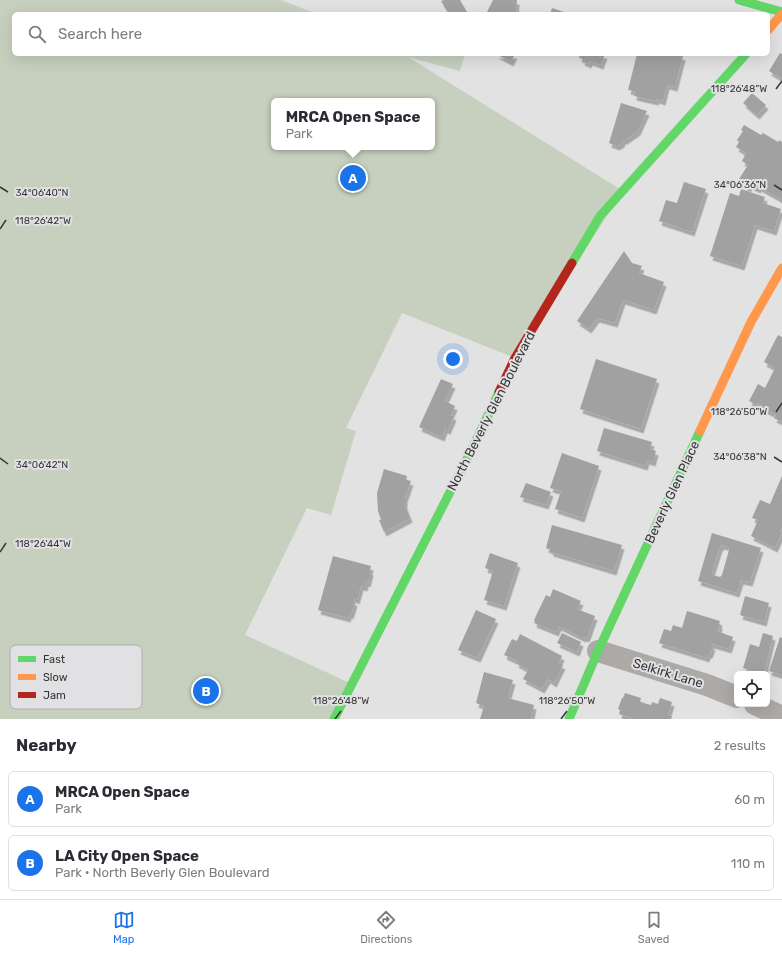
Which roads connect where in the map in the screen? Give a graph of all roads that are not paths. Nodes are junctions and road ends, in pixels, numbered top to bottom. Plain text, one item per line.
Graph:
1 (739, 0) edge
2 (782, 13) edge
3 (770, 28) edge
4 (744, 56) edge
5 (782, 268) edge
6 (598, 651) junction
7 (734, 696) edge
8 (760, 707) edge
9 (782, 717) edge
10 (334, 719) edge
11 (569, 719) edge

1 - 2 main road
2 - 3 main road
4 - 10 main road, North Beverly Glen Boulevard
5 - 6 main road, Beverly Glen Place
6 - 7 street, Selkirk Lane
6 - 11 main road, Beverly Glen Place
8 - 9 street

